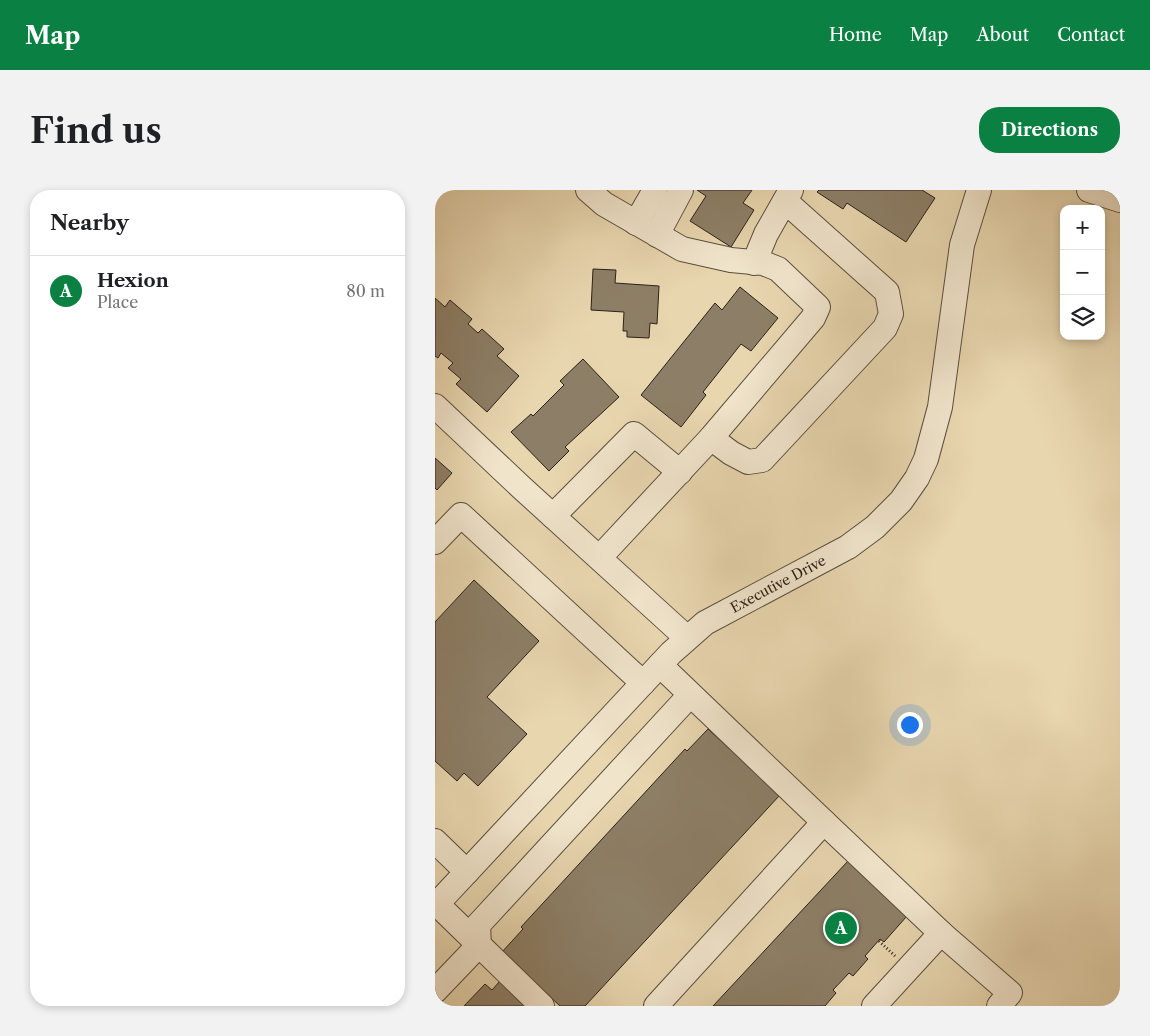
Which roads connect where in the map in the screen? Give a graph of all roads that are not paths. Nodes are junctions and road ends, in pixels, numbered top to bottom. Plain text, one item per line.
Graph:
1 (588, 190) edge
2 (655, 190) edge
3 (681, 190) edge
4 (979, 190) edge
5 (1089, 190) edge
6 (788, 196) edge
7 (1120, 200) edge
8 (636, 223) junction
9 (657, 235) junction
10 (754, 262) junction
11 (435, 406) edge
12 (711, 438) junction
13 (680, 472) junction
14 (553, 516) junction
15 (435, 542) edge
16 (600, 557) junction
17 (687, 638) junction
18 (660, 665) junction
19 (643, 683) junction
20 (690, 695) junction
21 (824, 822) junction
22 (435, 842) edge
23 (467, 872) junction
24 (436, 905) edge
25 (941, 933) junction
26 (479, 945) junction
27 (435, 991) edge
28 (1011, 1002) edge
29 (542, 1006) edge
30 (656, 1006) edge
31 (874, 1006) edge

1 - 8 street
2 - 8 street
3 - 9 street
4 - 17 street, Executive Drive
5 - 7 street
6 - 10 street
6 - 12 street
8 - 9 street
9 - 10 street
10 - 12 street
11 - 14 street
12 - 13 street
13 - 14 street
13 - 16 street
14 - 16 street
15 - 19 street
16 - 17 street
17 - 18 street, Executive Drive
18 - 19 street, Executive Drive
18 - 20 street
19 - 23 street, Executive Drive
20 - 21 street
20 - 26 street
21 - 25 street
21 - 30 street
22 - 23 street
23 - 24 street, Executive Drive
24 - 26 street
25 - 28 street
25 - 31 street
26 - 27 street
26 - 29 street

